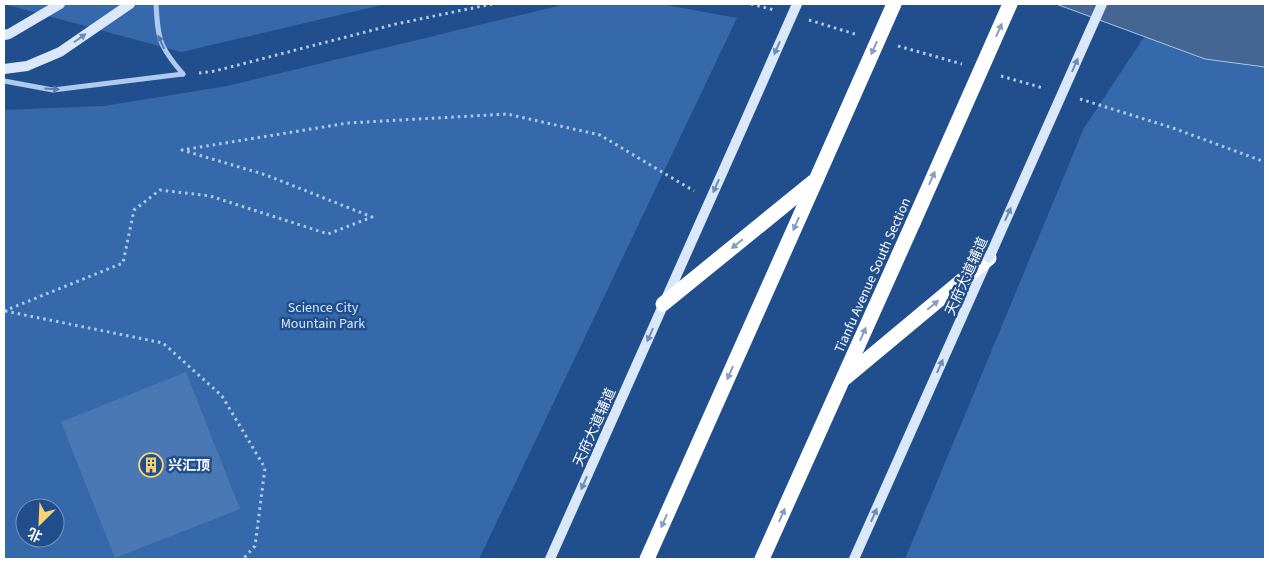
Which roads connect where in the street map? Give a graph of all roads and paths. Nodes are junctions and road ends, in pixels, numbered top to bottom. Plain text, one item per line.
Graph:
1 (60, 4) edge
2 (130, 4) edge
3 (156, 4) edge
4 (492, 4) edge
5 (751, 4) edge
6 (797, 4) edge
7 (894, 4) edge
8 (1010, 4) edge
9 (1102, 4) edge
10 (779, 12) dead end
11 (808, 20) dead end
12 (4, 35) edge
13 (865, 37) dead end
14 (894, 45) dead end
15 (970, 67) dead end
16 (4, 69) edge
17 (183, 74) junction
18 (999, 75) dead end
19 (4, 81) edge
20 (1046, 89) dead end
21 (1075, 97) dead end
22 (1265, 162) edge
23 (816, 180) junction
24 (710, 200) junction
25 (989, 258) junction
26 (664, 304) junction
27 (4, 311) edge
28 (842, 381) junction
29 (243, 559) edge
30 (550, 559) edge
31 (647, 559) edge
32 (762, 559) edge
33 (854, 559) edge

1 - 12 street
16 -> 2 street
17 -> 3 street
4 - 17 path
5 - 10 path
6 -> 24 street, 天府大道辅道, bridge
7 -> 23 highway, bridge
28 -> 8 highway, Tianfu Avenue South Section, bridge
25 -> 9 street, 天府大道辅道, bridge
11 - 13 path
14 - 15 path
19 -> 17 street
18 - 20 path
21 - 22 path
23 -> 26 highway
23 -> 31 highway
24 - 26 street, 天府大道辅道
24 - 27 path
28 -> 25 highway
33 -> 25 street, 天府大道辅道
26 -> 30 street, 天府大道辅道
27 - 29 path
32 -> 28 highway, Tianfu Avenue South Section

